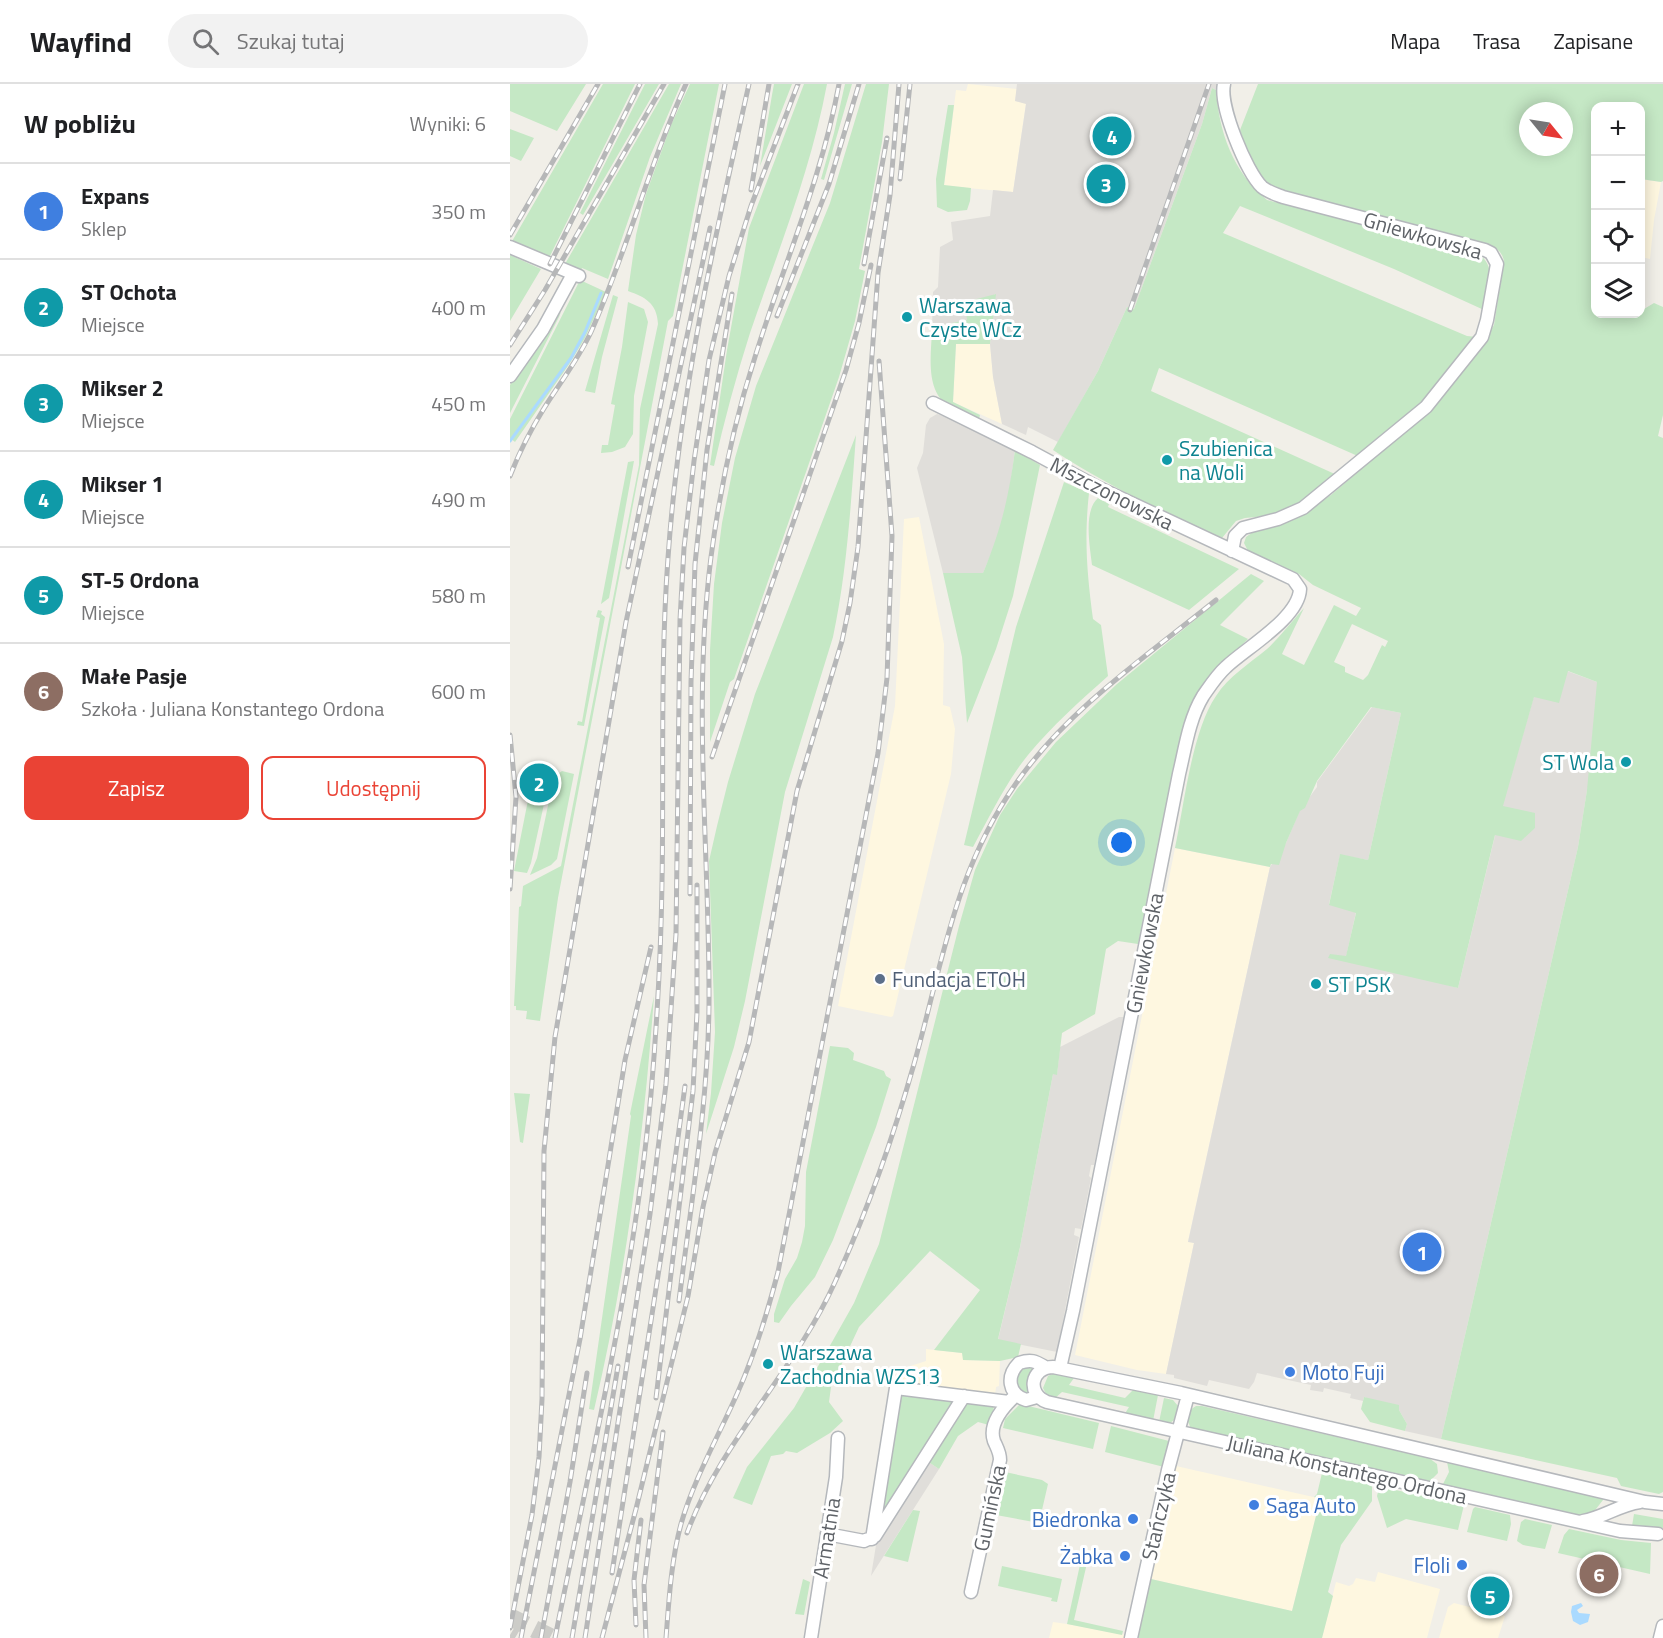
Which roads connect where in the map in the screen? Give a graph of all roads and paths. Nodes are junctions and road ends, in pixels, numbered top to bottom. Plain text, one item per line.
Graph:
1 (1224, 84) edge
2 (510, 247) edge
3 (510, 376) edge
4 (933, 403) dead end
5 (1232, 551) junction
6 (1293, 579) joint
7 (1045, 1367) junction
8 (1060, 1368) junction
9 (1188, 1395) junction
10 (964, 1396) junction
11 (1037, 1397) junction
12 (1012, 1398) junction
13 (1178, 1431) junction
14 (838, 1438) dead end
15 (1645, 1502) junction
16 (1663, 1504) edge
17 (1579, 1522) junction
18 (827, 1534) junction
19 (1658, 1534) dead end
20 (872, 1539) junction
21 (971, 1592) dead end
22 (1663, 1626) edge
23 (810, 1638) edge
24 (1131, 1638) edge
25 (1660, 1638) edge

1 - 5 street, Gniewkowska
2 - 3 street
4 - 5 street, Mszczonowska
5 - 6 street, Mszczonowska
6 - 8 street, Gniewkowska
7 - 8 street, Juliana Konstantego Ordona
7 - 11 street
7 - 12 street, Juliana Konstantego Ordona
8 - 9 street, Juliana Konstantego Ordona
9 - 13 street, Stańczyka
9 - 15 street, Juliana Konstantego Ordona
10 - 12 street
10 - 20 street
10 - 20 street
11 - 12 street, Juliana Konstantego Ordona
11 - 13 street, Juliana Konstantego Ordona
12 - 21 street, Gumińska
13 - 17 street, Juliana Konstantego Ordona
13 - 24 street, Stańczyka
14 - 18 street, Armatnia
15 - 16 street, Juliana Konstantego Ordona
15 - 17 street
17 - 19 street, Juliana Konstantego Ordona
18 - 20 street
18 - 23 street, Armatnia
22 - 25 street

